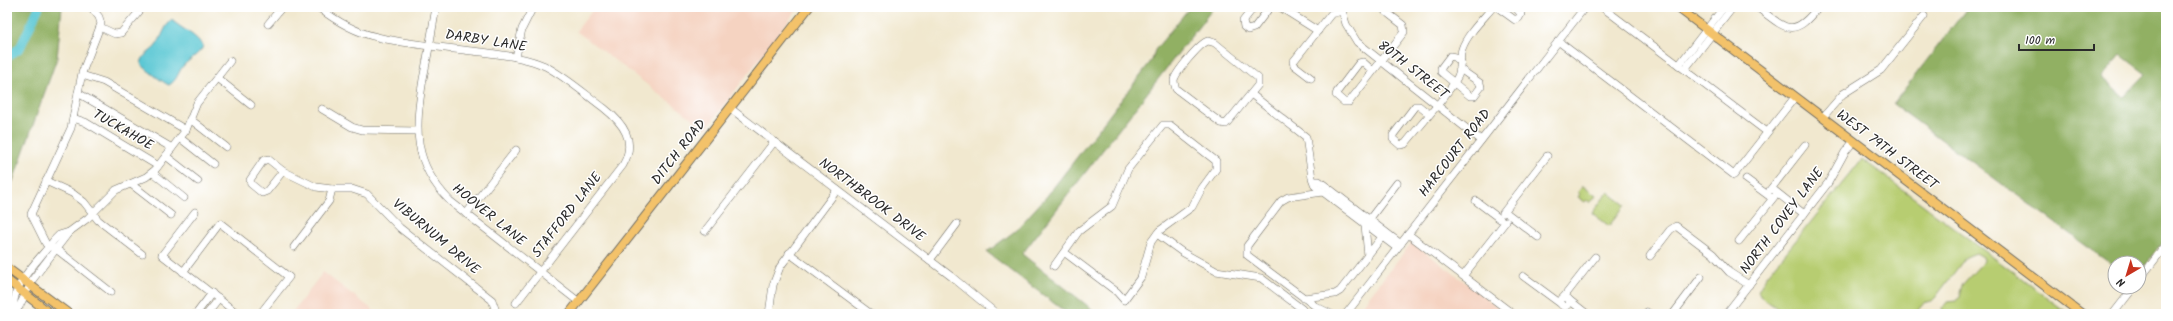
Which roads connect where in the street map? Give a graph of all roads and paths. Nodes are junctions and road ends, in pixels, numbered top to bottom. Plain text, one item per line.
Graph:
1 (91, 7) edge
2 (143, 7) edge
3 (282, 7) edge
4 (318, 7) edge
5 (436, 7) edge
6 (533, 7) edge
7 (809, 7) edge
8 (1254, 7) edge
9 (1270, 7) edge
10 (1280, 7) edge
11 (1493, 7) edge
12 (1497, 7) edge
13 (1515, 7) edge
14 (1585, 7) edge
15 (1602, 7) edge
16 (1677, 7) edge
17 (1724, 7) edge
18 (1733, 7) edge
19 (1757, 7) edge
20 (1818, 7) edge
21 (1342, 9) edge
22 (1290, 10) edge
23 (1385, 11) dead end
24 (1924, 16) dead end
25 (268, 24) dead end
26 (100, 28) junction
27 (1709, 31) junction
28 (1318, 32) junction
29 (1558, 41) junction
30 (429, 45) junction
31 (516, 57) junction
32 (230, 61) dead end
33 (1380, 61) junction
34 (1460, 65) junction
35 (1682, 67) junction
36 (1373, 70) junction
37 (82, 75) junction
38 (217, 78) junction
39 (1311, 78) dead end
40 (1453, 83) junction
41 (78, 93) junction
42 (1251, 94) junction
43 (1796, 96) junction
44 (251, 105) dead end
45 (1436, 105) junction
46 (730, 108) junction
47 (322, 109) dead end
48 (1429, 114) junction
49 (1823, 117) junction
50 (73, 118) junction
51 (190, 119) junction
52 (186, 130) junction
53 (417, 131) junction
54 (1767, 132) junction
55 (180, 138) junction
56 (629, 139) joint
57 (1481, 140) junction
58 (1854, 141) junction
59 (774, 142) junction
60 (1805, 145) dead end
61 (226, 147) dead end
62 (172, 148) junction
63 (516, 150) dead end
64 (166, 156) junction
65 (1547, 156) dead end
66 (213, 164) dead end
67 (158, 166) junction
68 (283, 171) junction
69 (152, 173) junction
70 (1746, 179) dead end
71 (46, 181) junction
72 (198, 181) dead end
73 (1314, 181) junction
74 (1398, 183) dead end
75 (131, 184) junction
76 (332, 189) junction
77 (837, 190) junction
78 (1323, 192) junction
79 (1772, 194) junction
80 (184, 198) dead end
81 (1476, 201) dead end
82 (194, 212) dead end
83 (93, 213) junction
84 (466, 214) junction
85 (1804, 214) junction
86 (171, 215) dead end
87 (1504, 217) junction
88 (1367, 222) junction
89 (957, 224) dead end
90 (705, 231) dead end
91 (1157, 234) junction
92 (1408, 234) junction
93 (1382, 237) junction
94 (1538, 237) dead end
95 (1739, 241) dead end
96 (2166, 245) edge
97 (1399, 246) junction
98 (294, 247) dead end
99 (53, 248) junction
100 (1064, 252) junction
101 (789, 253) junction
102 (142, 254) dead end
103 (1368, 256) junction
104 (1650, 256) dead end
105 (1594, 257) dead end
106 (930, 260) junction
107 (1054, 266) dead end
108 (7, 268) edge
109 (2147, 270) edge
110 (183, 272) junction
111 (540, 272) junction
112 (1463, 276) junction
113 (1523, 276) dead end
114 (1701, 276) dead end
115 (7, 280) edge
116 (1749, 285) junction
117 (24, 287) junction
118 (111, 292) dead end
119 (212, 293) junction
120 (2128, 295) edge
121 (1304, 298) junction
122 (219, 299) junction
123 (579, 302) junction
124 (1564, 302) junction
125 (516, 303) dead end
126 (13, 310) edge
127 (51, 314) edge
128 (70, 314) edge
129 (196, 314) edge
130 (207, 314) edge
131 (238, 314) edge
132 (260, 314) edge
133 (497, 314) edge
134 (570, 314) edge
135 (769, 314) edge
136 (871, 314) edge
137 (996, 314) edge
138 (1305, 314) edge
139 (1332, 314) edge
140 (1346, 314) edge
141 (1513, 314) edge
142 (1560, 314) edge
143 (1587, 314) edge
144 (1673, 314) edge
145 (1726, 314) edge
146 (2082, 314) edge
147 (2113, 314) edge

1 - 26 street
2 - 26 street
3 - 25 street
4 - 30 street, DARBY LANE
5 - 30 street, HOOVER LANE
6 - 31 street
7 - 46 main road, DITCH ROAD
8 - 9 street
10 - 22 street
11 - 34 street
12 - 13 street
14 - 29 street, HARCOURT ROAD
15 - 35 street
16 - 27 main road, WEST 79TH STREET
17 - 27 street
18 - 27 street
19 - 20 street
21 - 28 street
21 - 33 street, 80TH STREET
22 - 28 street
23 - 33 street
24 - 49 street
26 - 37 street
27 - 35 street
27 - 43 main road, WEST 79TH STREET
28 - 39 street
29 - 54 street
29 - 57 street, HARCOURT ROAD
30 - 31 street, DARBY LANE
30 - 53 street, HOOVER LANE
31 - 56 street, DARBY LANE
32 - 38 street
33 - 36 street
33 - 45 street, 80TH STREET
34 - 40 street
34 - 40 street
34 - 40 street
35 - 54 street
36 - 36 street
37 - 41 street
37 - 52 street
38 - 44 street
38 - 51 street
40 - 45 street
41 - 50 street
41 - 62 street
42 - 42 street
42 - 73 street
43 - 49 main road, WEST 79TH STREET
43 - 54 street
45 - 48 street
45 - 57 street, 80TH STREET
46 - 59 street, NORTHBROOK DRIVE
46 - 123 main road, DITCH ROAD
47 - 53 street
48 - 48 street
49 - 58 main road, WEST 79TH STREET
50 - 67 street, TUCKAHOE
50 - 71 street
51 - 52 street
51 - 61 street
52 - 55 street
53 - 84 street, HOOVER LANE
55 - 62 street
55 - 66 street
56 - 111 street, STAFFORD LANE
57 - 92 street, HARCOURT ROAD
58 - 85 street, NORTH COVEY LANE
58 - 146 main road, WEST 79TH STREET
59 - 77 street, NORTHBROOK DRIVE
59 - 90 street
60 - 79 street
62 - 64 street
63 - 84 street
64 - 67 street
64 - 72 street
65 - 87 street
67 - 69 street
68 - 68 street, VIBURNUM DRIVE
68 - 76 street, VIBURNUM DRIVE
69 - 75 street
69 - 80 street
70 - 79 street
71 - 83 street
71 - 99 street
73 - 78 street
73 - 88 street
74 - 88 street
75 - 83 street
75 - 86 street
76 - 98 street
76 - 133 street, VIBURNUM DRIVE
77 - 101 street
77 - 106 street, NORTHBROOK DRIVE
78 - 88 street
78 - 121 street
79 - 85 street
79 - 95 street
81 - 87 street
82 - 110 street
83 - 99 street
83 - 102 street
84 - 111 street, HOOVER LANE
85 - 116 street, NORTH COVEY LANE
87 - 94 street
87 - 112 street
88 - 93 street
88 - 97 street
88 - 103 street
89 - 106 street
91 - 100 street
91 - 100 street
91 - 138 street
92 - 97 street, HARCOURT ROAD
92 - 112 street
93 - 97 street
93 - 103 street
96 - 109 street
97 - 140 street, HARCOURT ROAD
99 - 117 street
99 - 118 street
100 - 107 street
101 - 135 street
101 - 136 street
103 - 121 street
104 - 116 street
105 - 124 street
106 - 137 street, NORTHBROOK DRIVE
108 - 117 main road
110 - 119 street
110 - 132 street
111 - 123 street, HOOVER LANE
111 - 125 street, STAFFORD LANE
112 - 141 street
113 - 124 street
114 - 144 street
115 - 117 main road
116 - 145 street, NORTH COVEY LANE
117 - 126 street
117 - 127 main road
117 - 128 main road
119 - 122 street
119 - 129 street
120 - 147 street
121 - 139 street
122 - 130 street
122 - 131 street
123 - 134 main road, DITCH ROAD
124 - 142 street
124 - 143 street

